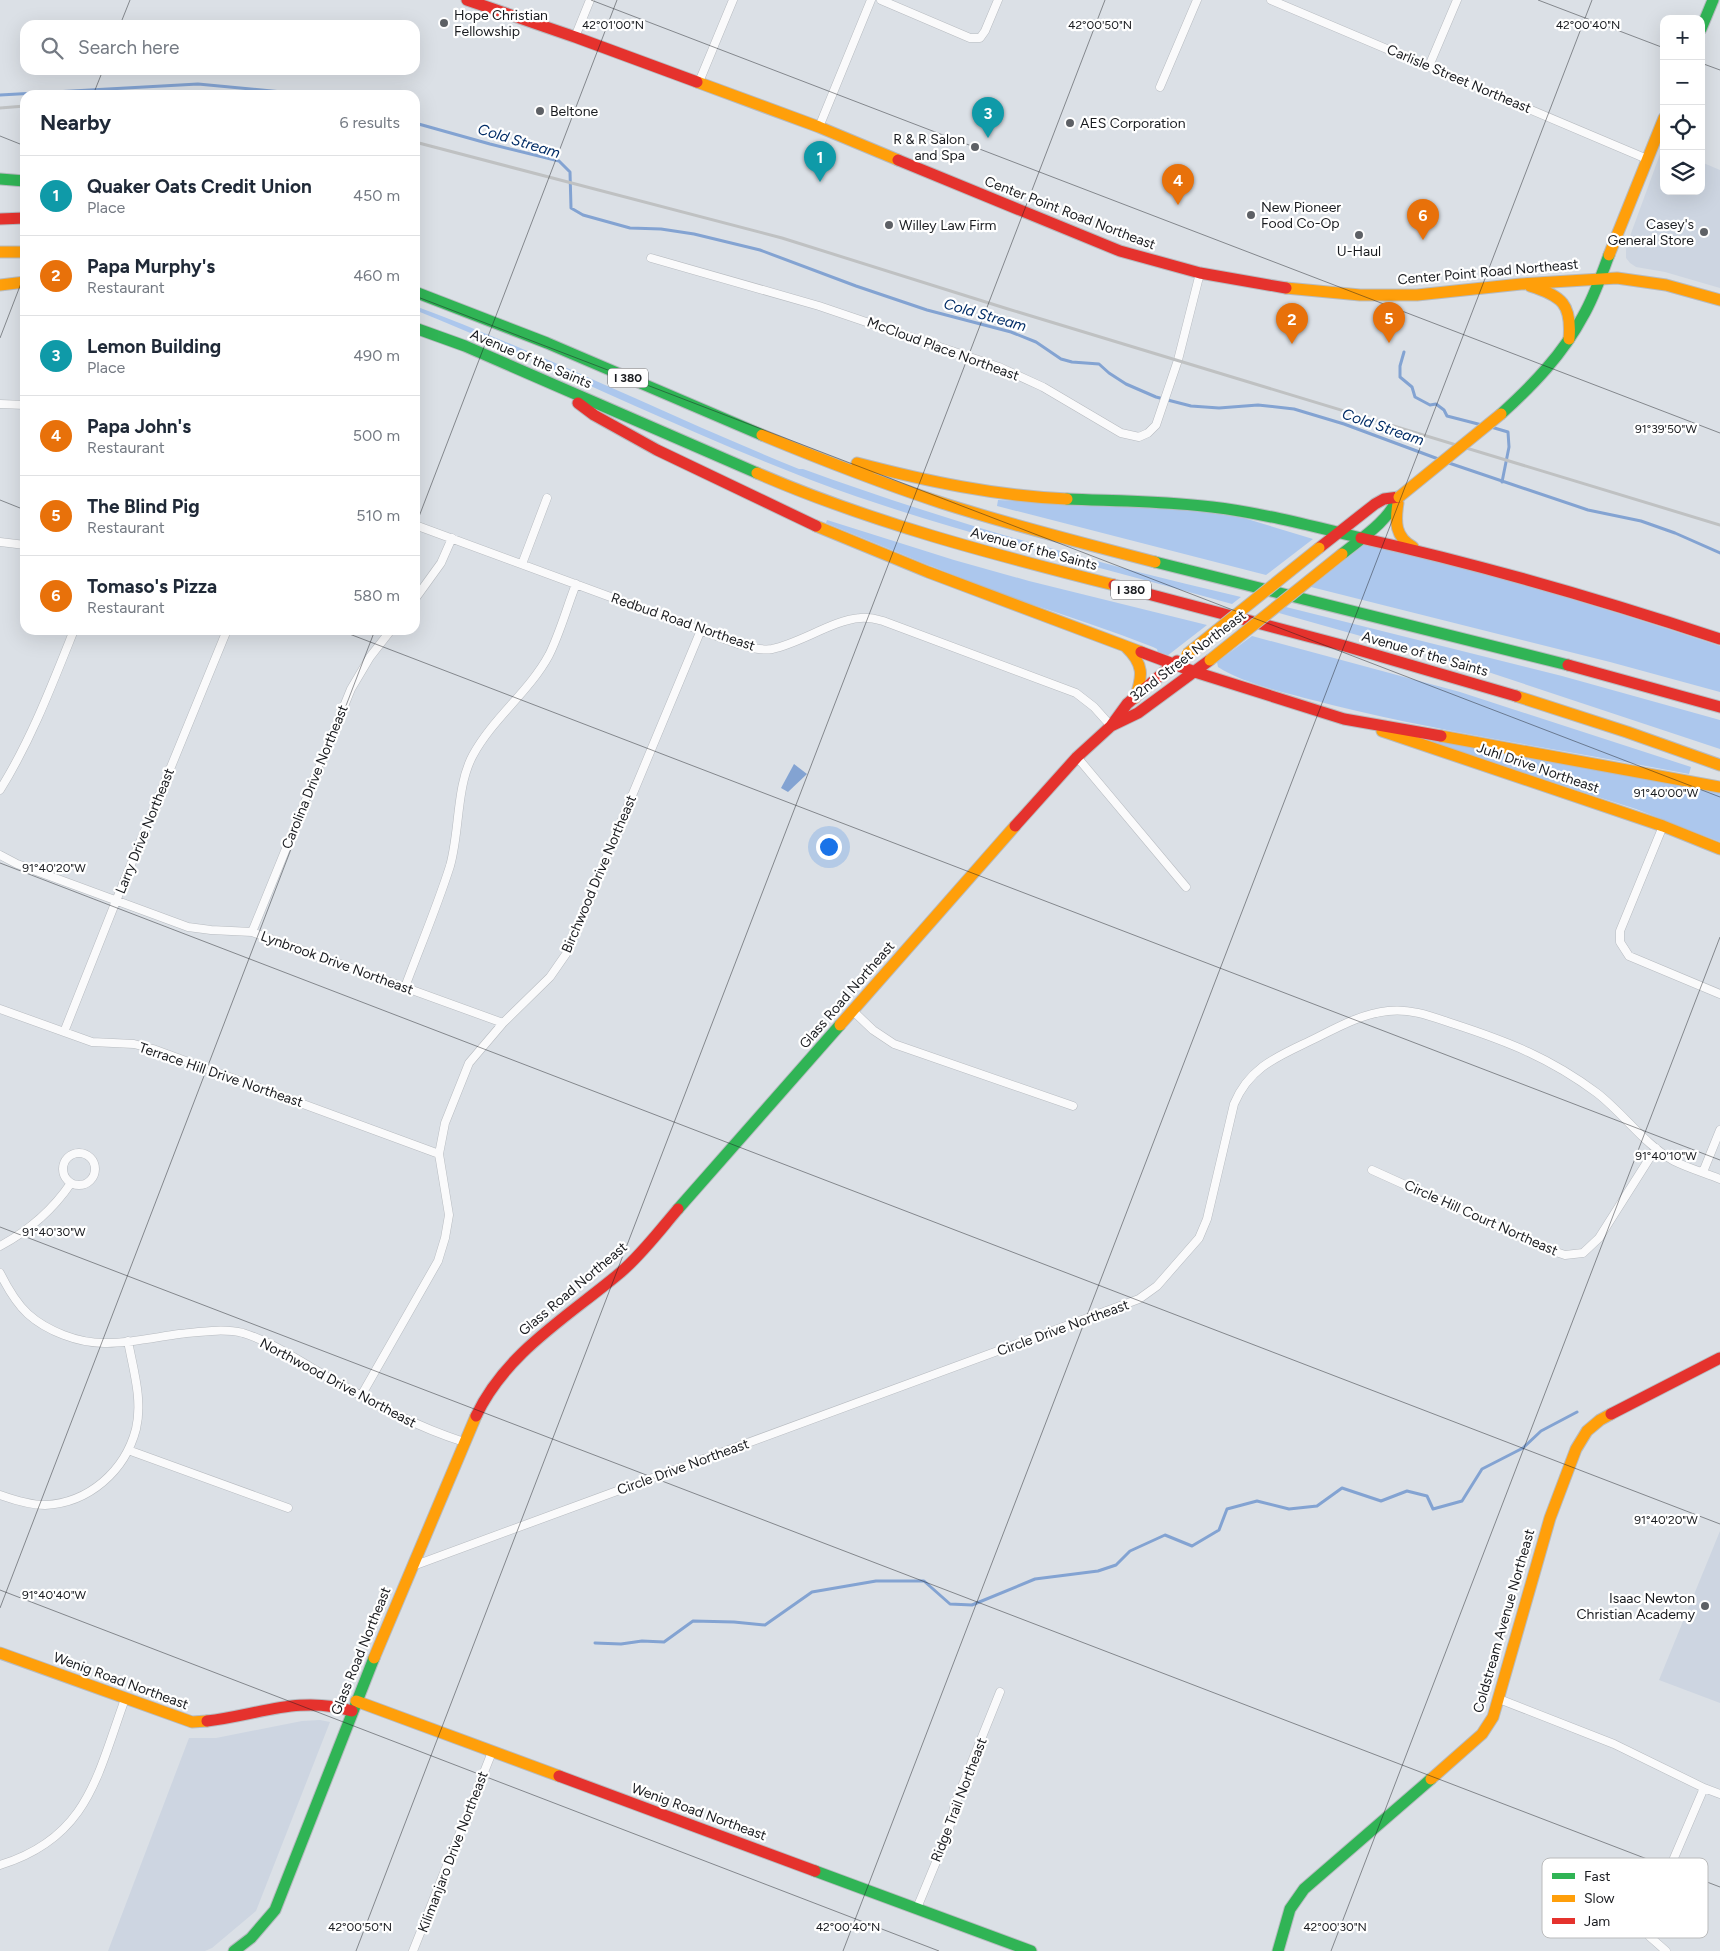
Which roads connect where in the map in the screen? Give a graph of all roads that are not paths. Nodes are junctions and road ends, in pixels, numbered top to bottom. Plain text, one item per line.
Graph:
1 (467, 0) edge
2 (590, 0) edge
3 (733, 0) edge
4 (871, 0) edge
5 (881, 0) edge
6 (998, 0) edge
7 (1197, 0) edge
8 (1271, 0) edge
9 (1457, 0) edge
10 (1713, 0) edge
11 (1705, 19) edge
12 (575, 37) junction
13 (1429, 66) junction
14 (699, 82) junction
15 (1160, 87) dead end
16 (819, 128) junction
17 (1660, 128) edge
18 (1648, 159) junction
19 (0, 180) edge
20 (20, 181) edge
21 (0, 218) edge
22 (20, 218) edge
23 (0, 252) edge
24 (20, 252) edge
25 (651, 258) dead end
26 (1200, 273) junction
27 (1600, 278) junction
28 (20, 283) edge
29 (420, 284) edge
30 (1522, 284) junction
31 (0, 285) edge
32 (420, 294) edge
33 (1720, 300) edge
34 (464, 309) junction
35 (420, 330) edge
36 (1569, 340) junction
37 (552, 385) junction
38 (0, 404) edge
39 (20, 406) edge
40 (793, 448) junction
41 (1399, 497) junction
42 (547, 498) dead end
43 (420, 527) edge
44 (1339, 532) junction
45 (452, 538) junction
46 (1361, 538) junction
47 (0, 542) edge
48 (20, 544) edge
49 (1425, 552) junction
50 (522, 564) junction
51 (576, 584) junction
52 (420, 592) edge
53 (701, 630) junction
54 (72, 635) edge
55 (226, 635) edge
56 (387, 635) edge
57 (1720, 639) edge
58 (1123, 645) junction
59 (1174, 664) junction
60 (1195, 672) junction
61 (1135, 698) junction
62 (1720, 707) edge
63 (1344, 719) junction
64 (1111, 726) junction
65 (1077, 757) junction
66 (1720, 765) edge
67 (1720, 787) edge
68 (0, 790) edge
69 (1663, 826) junction
70 (1720, 848) edge
71 (0, 854) edge
72 (1186, 887) dead end
73 (116, 901) junction
74 (252, 932) junction
75 (405, 987) junction
76 (1720, 994) edge
77 (0, 1009) edge
78 (853, 1011) junction
79 (503, 1024) junction
80 (64, 1032) junction
81 (1073, 1106) dead end
82 (1720, 1130) edge
83 (1656, 1148) junction
84 (439, 1154) junction
85 (1372, 1170) dead end
86 (1703, 1172) junction
87 (1720, 1179) edge
88 (71, 1183) junction
89 (0, 1246) edge
90 (0, 1273) edge
91 (128, 1341) junction
92 (1720, 1358) edge
93 (360, 1396) junction
94 (464, 1442) junction
95 (128, 1450) junction
96 (0, 1495) edge
97 (288, 1508) dead end
98 (413, 1566) junction
99 (0, 1653) edge
100 (1000, 1692) dead end
101 (126, 1699) junction
102 (1499, 1700) junction
103 (354, 1706) junction
104 (492, 1752) junction
105 (1704, 1788) junction
106 (1720, 1794) edge
107 (1674, 1858) edge
108 (0, 1865) edge
109 (917, 1908) junction
110 (1651, 1938) edge
111 (242, 1949) edge
112 (413, 1951) edge
113 (1030, 1951) edge
114 (1278, 1951) edge
115 (1666, 1951) edge

1 - 12 main road, Center Point Road Northeast
2 - 12 street
3 - 14 street
4 - 16 street
5 - 6 street
7 - 15 street
8 - 13 street, Carlisle Street Northeast
9 - 13 street
10 - 11 main road
12 - 14 main road, Center Point Road Northeast
13 - 18 street, Carlisle Street Northeast
14 - 16 main road, Center Point Road Northeast
16 - 26 main road, Center Point Road Northeast
17 - 18 main road, 32nd Street Northeast
18 - 27 main road, 32nd Street Northeast
19 - 20 main road
21 - 22 main road
23 - 24 main road
25 - 26 street, McCloud Place Northeast
26 - 30 main road, Center Point Road Northeast
27 - 30 main road, Center Point Road Northeast
27 - 33 main road, Center Point Road Northeast
27 - 36 main road, 32nd Street Northeast
28 - 31 main road
29 - 34 main road
30 - 36 main road
32 - 34 main road, Avenue of the Saints / I 380
34 - 40 main road, Avenue of the Saints / I 380
35 - 37 main road, Avenue of the Saints / I 380
36 - 41 main road, 32nd Street Northeast, bridge
37 - 58 main road
37 - 66 main road, Avenue of the Saints / I 380
38 - 39 street
40 - 44 main road
40 - 62 main road, Avenue of the Saints / I 380
41 - 44 main road, 32nd Street Northeast
41 - 46 main road, 32nd Street Northeast
41 - 49 main road
42 - 50 street
43 - 45 street, Redbud Road Northeast
44 - 46 main road
44 - 59 main road, 32nd Street Northeast, bridge
45 - 50 street, Redbud Road Northeast
45 - 52 street
46 - 49 main road
46 - 60 main road, 32nd Street Northeast, bridge
47 - 48 street
49 - 57 main road
50 - 51 street, Redbud Road Northeast
51 - 53 street, Redbud Road Northeast
51 - 75 street
53 - 64 street, Redbud Road Northeast
53 - 79 street, Birchwood Drive Northeast
54 - 68 street
55 - 73 street, Larry Drive Northeast
56 - 74 street, Carolina Drive Northeast
58 - 59 main road
58 - 61 main road
59 - 60 main road
59 - 61 main road, 32nd Street Northeast
60 - 63 main road
60 - 64 main road, 32nd Street Northeast
61 - 64 main road, 32nd Street Northeast
63 - 67 main road
63 - 69 main road, Juhl Drive Northeast
64 - 65 main road, Glass Road Northeast
65 - 72 street
65 - 78 main road, Glass Road Northeast
69 - 70 main road, Juhl Drive Northeast
69 - 76 street
71 - 73 street, Lynbrook Drive Northeast
73 - 74 street, Lynbrook Drive Northeast
73 - 80 street, Larry Drive Northeast
74 - 75 street, Lynbrook Drive Northeast
75 - 79 street, Lynbrook Drive Northeast
77 - 80 street, Terrace Hill Drive Northeast
78 - 81 street
78 - 94 main road, Glass Road Northeast
79 - 84 street, Birchwood Drive Northeast
80 - 84 street, Terrace Hill Drive Northeast
82 - 86 street
83 - 85 street, Circle Hill Court Northeast
83 - 86 street, Circle Drive Northeast
83 - 98 street, Circle Drive Northeast
84 - 93 street, Birchwood Drive Northeast
86 - 87 street, Circle Drive Northeast
88 - 88 street
88 - 89 street
90 - 91 street, Northwood Drive Northeast
91 - 93 street, Northwood Drive Northeast
91 - 95 street
92 - 102 main road, Coldstream Avenue Northeast
93 - 94 street, Northwood Drive Northeast
94 - 98 main road, Glass Road Northeast
95 - 96 street
95 - 97 street
98 - 103 main road, Glass Road Northeast
99 - 101 main road, Wenig Road Northeast
100 - 109 street, Ridge Trail Northeast
101 - 103 main road, Wenig Road Northeast
101 - 108 street
102 - 105 street
102 - 114 main road, Coldstream Avenue Northeast
103 - 104 main road, Wenig Road Northeast
103 - 111 main road, Glass Road Northeast
104 - 109 main road, Wenig Road Northeast
104 - 112 street, Kilimanjaro Drive Northeast
105 - 106 street
105 - 107 street
109 - 113 main road, Wenig Road Northeast
110 - 115 street

